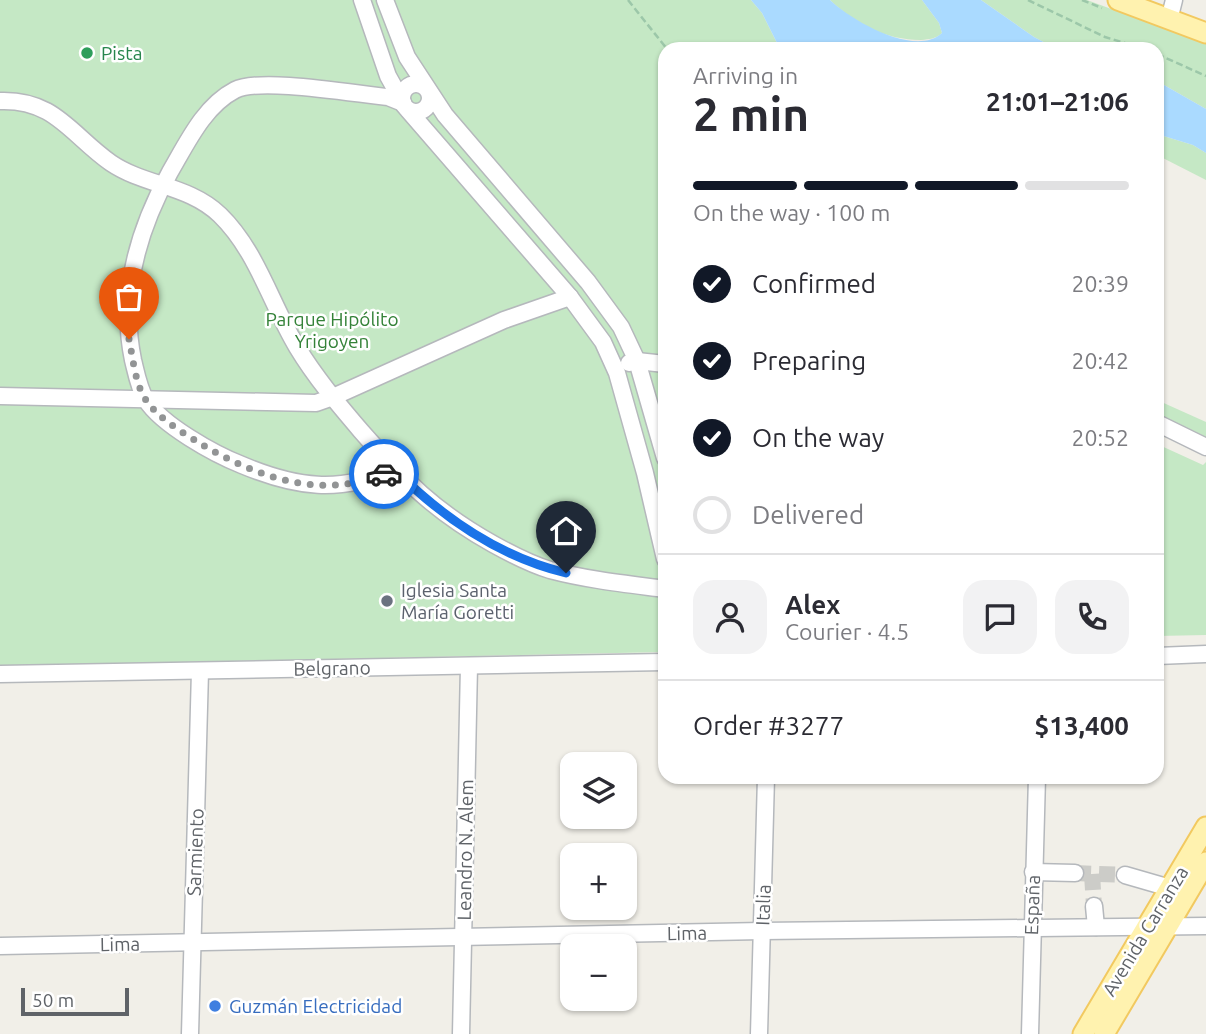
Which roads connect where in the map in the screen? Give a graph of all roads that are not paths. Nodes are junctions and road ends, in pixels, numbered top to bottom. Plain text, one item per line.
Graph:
1 (362, 0) edge
2 (385, 0) edge
3 (1118, 0) edge
4 (1174, 0) edge
5 (1169, 20) junction
6 (1206, 33) edge
7 (429, 92) junction
8 (0, 101) edge
9 (406, 107) junction
10 (164, 184) junction
11 (570, 297) junction
12 (638, 361) junction
13 (658, 363) edge
14 (614, 366) junction
15 (0, 396) edge
16 (332, 397) junction
17 (145, 399) junction
18 (1164, 426) edge
19 (658, 433) edge
20 (1206, 447) edge
21 (395, 470) junction
22 (658, 529) edge
23 (658, 588) edge
24 (1206, 654) edge
25 (1164, 656) edge
26 (658, 662) edge
27 (469, 666) junction
28 (200, 671) junction
29 (0, 674) edge
30 (766, 784) edge
31 (1037, 784) edge
32 (1206, 827) edge
33 (1206, 862) edge
34 (1034, 872) junction
35 (1075, 873) tunnel mouth
36 (1125, 875) tunnel mouth
37 (1170, 888) junction
38 (1094, 906) tunnel mouth
39 (1147, 926) junction
40 (1168, 926) junction
41 (1206, 926) edge
42 (1096, 927) junction
43 (1031, 928) junction
44 (762, 931) junction
45 (463, 938) junction
46 (192, 943) junction
47 (0, 946) edge
48 (190, 1034) edge
49 (461, 1034) edge
50 (759, 1034) edge
51 (1030, 1034) edge
52 (1083, 1034) edge
53 (1104, 1034) edge

1 - 9 street
2 - 7 street
3 - 5 main road
4 - 5 street
5 - 6 main road
7 - 9 street
7 - 12 street
8 - 10 street
9 - 10 street
9 - 11 street
10 - 16 street
10 - 17 street
11 - 14 street
11 - 16 street
12 - 13 street
12 - 14 street
12 - 19 street
14 - 22 street
15 - 17 street
16 - 17 street
16 - 21 street
17 - 21 street
18 - 20 street
21 - 23 street
24 - 25 street
26 - 27 street, Belgrano
27 - 28 street, Belgrano
27 - 45 street, Leandro N. Alem
28 - 29 street, Belgrano
28 - 46 street, Sarmiento
30 - 44 street, Italia
31 - 34 street, España
32 - 37 main road, Avenida Carranza
33 - 40 main road, Avenida Carranza
34 - 35 street
34 - 43 street, España
36 - 37 street
37 - 39 main road, Avenida Carranza
38 - 42 street
39 - 40 street, Lima
39 - 42 street, Lima
39 - 52 main road, Avenida Carranza
40 - 41 street, Lima
40 - 53 main road, Avenida Carranza
42 - 43 street, Lima
43 - 44 street, Lima
43 - 51 street, España
44 - 45 street, Lima
44 - 50 street, Italia
45 - 46 street, Lima
45 - 49 street, Leandro N. Alem
46 - 47 street, Lima
46 - 48 street, Sarmiento

